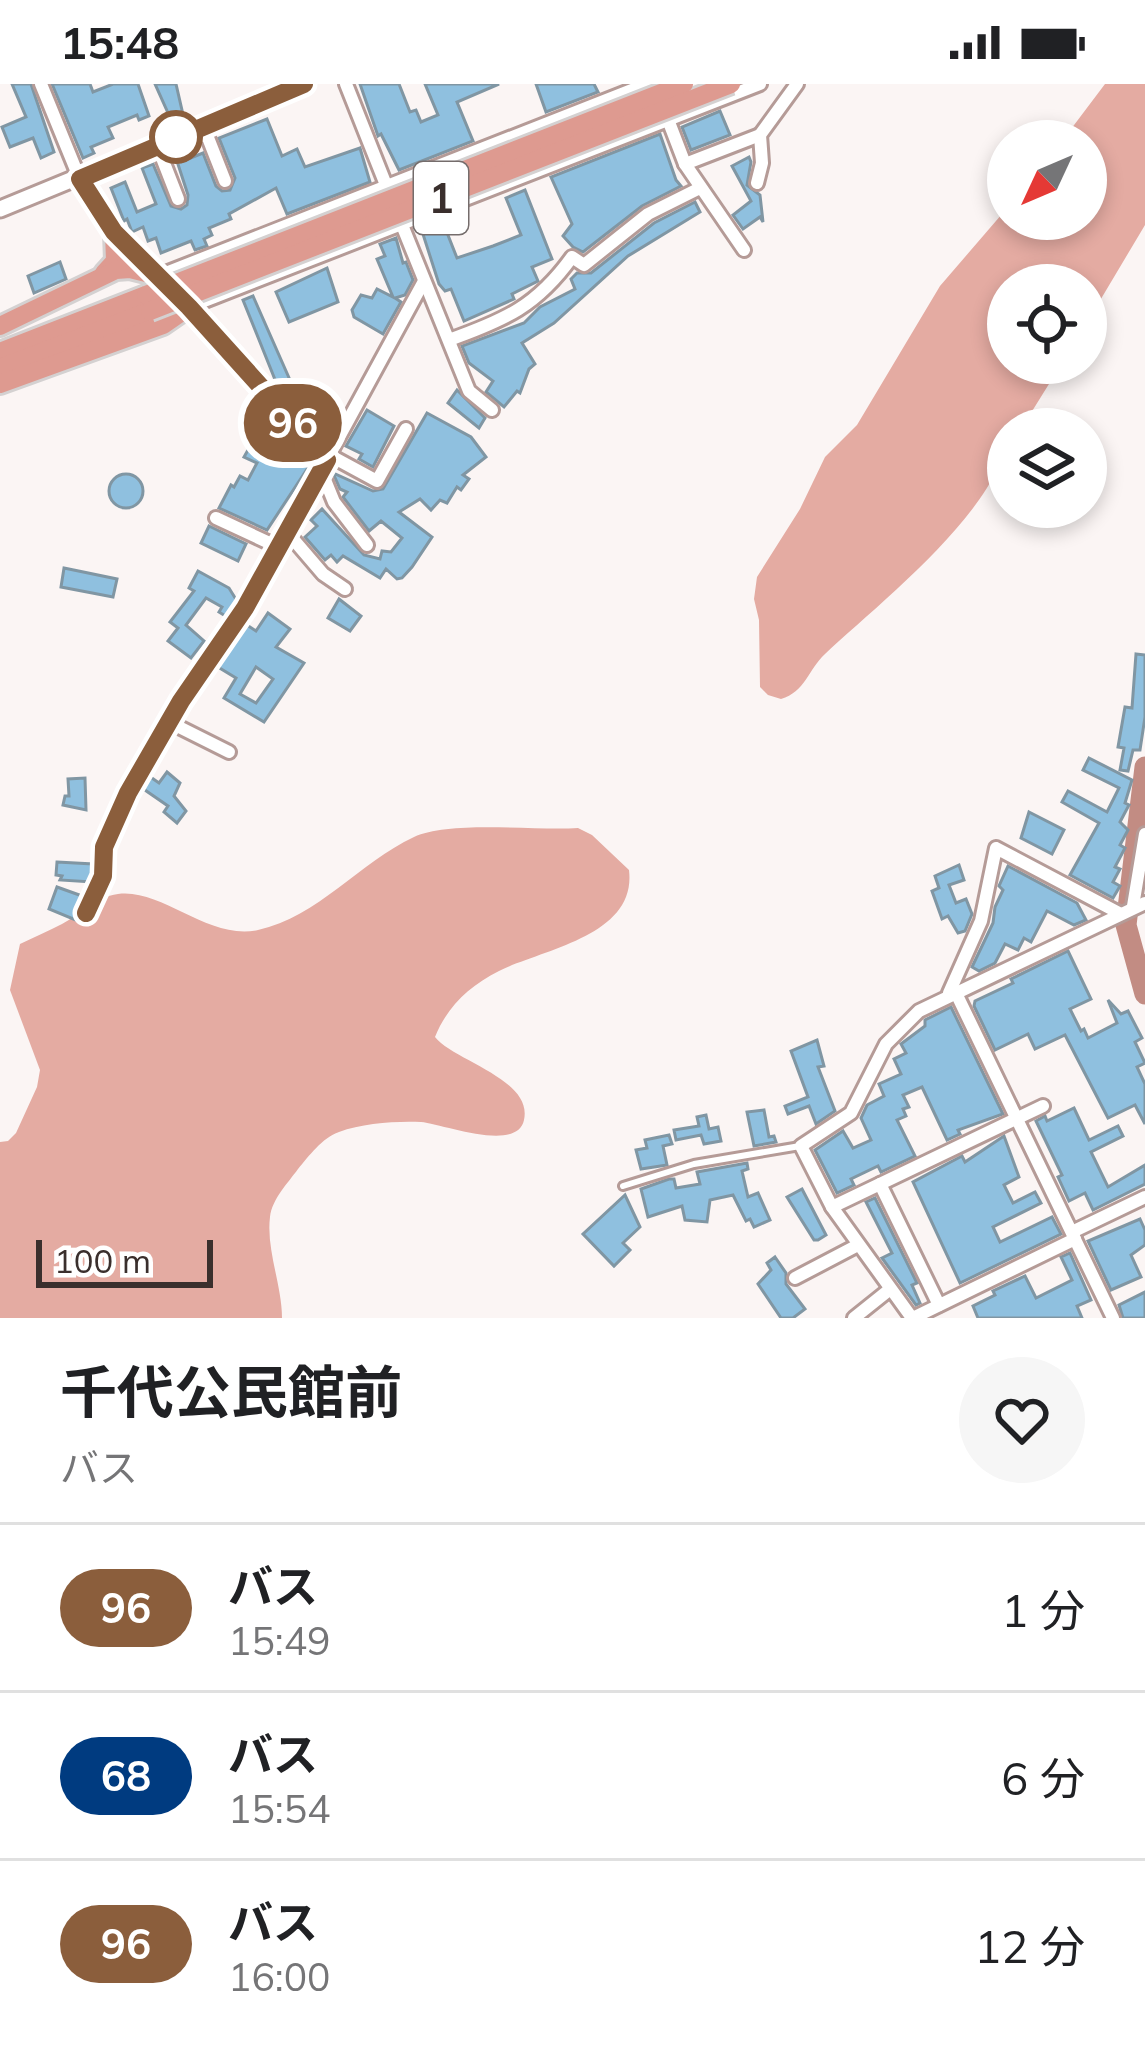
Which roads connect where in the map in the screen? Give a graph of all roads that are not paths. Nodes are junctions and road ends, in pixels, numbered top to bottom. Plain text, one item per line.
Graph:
1 (41, 84) edge
2 (304, 84) edge
3 (346, 84) edge
4 (650, 84) edge
5 (684, 84) edge
6 (731, 84) edge
7 (760, 84) edge
8 (797, 84) edge
9 (668, 122) junction
10 (202, 125) junction
11 (760, 135) junction
12 (157, 145) junction
13 (685, 164) junction
14 (80, 179) junction
15 (224, 182) dead end
16 (758, 183) dead end
17 (386, 185) junction
18 (700, 188) junction
19 (178, 199) dead end
20 (0, 209) edge
21 (403, 226) junction
22 (114, 232) junction
23 (744, 250) dead end
24 (100, 276) junction
25 (158, 276) junction
26 (424, 281) junction
27 (148, 303) junction
28 (189, 307) junction
29 (0, 326) edge
30 (449, 340) junction
31 (0, 352) edge
32 (0, 368) edge
33 (0, 384) edge
34 (493, 410) dead end
35 (286, 415) junction
36 (406, 429) dead end
37 (267, 450) dead end
38 (326, 462) junction
39 (216, 518) dead end
40 (287, 532) junction
41 (367, 545) dead end
42 (278, 547) junction
43 (346, 589) dead end
44 (169, 722) junction
45 (229, 752) dead end
46 (128, 793) joint
47 (1145, 833) edge
48 (1139, 905) edge
49 (86, 913) dead end
50 (1119, 913) junction
51 (950, 994) junction
52 (1043, 1106) dead end
53 (1016, 1118) junction
54 (801, 1146) junction
55 (880, 1184) junction
56 (623, 1186) dead end
57 (1144, 1200) edge
58 (832, 1207) junction
59 (1073, 1235) junction
60 (858, 1245) junction
61 (795, 1278) dead end
62 (889, 1290) junction
63 (939, 1305) junction
64 (854, 1318) edge
65 (913, 1318) edge
66 (1113, 1318) edge

1 - 14 street
2 - 10 street
3 - 17 street
4 - 9 street
4 - 17 street
5 - 27 highway, 1, bridge
6 - 27 highway, 1, bridge
7 - 9 street
8 - 11 street
9 - 13 street
9 - 21 street
10 - 12 street
10 - 15 street
11 - 13 street
11 - 16 street
12 - 14 street
12 - 19 street
13 - 18 street
14 - 20 street
14 - 22 street
17 - 21 street
17 - 25 street
18 - 23 street
18 - 30 street
21 - 26 street
21 - 28 street
22 - 24 highway
22 - 25 street
24 - 25 highway
24 - 29 highway
25 - 28 street
26 - 30 street
26 - 38 street
27 - 31 highway, 1
27 - 32 highway, 1
28 - 33 highway
28 - 35 street
30 - 34 street
35 - 37 street
35 - 38 street
36 - 38 street
38 - 40 street
38 - 41 street
39 - 42 street
40 - 42 street
40 - 43 street
42 - 44 street
44 - 45 street
44 - 46 street
46 - 49 lane
47 - 48 street
48 - 50 street
50 - 51 street
50 - 51 street
51 - 53 street
51 - 54 street
52 - 53 street
53 - 55 street
53 - 59 street
54 - 56 lane
54 - 58 street
55 - 58 street
55 - 63 street
57 - 59 street
58 - 60 street
59 - 63 street
59 - 66 street
60 - 61 street
60 - 62 street
62 - 64 street
62 - 65 street
63 - 65 street

